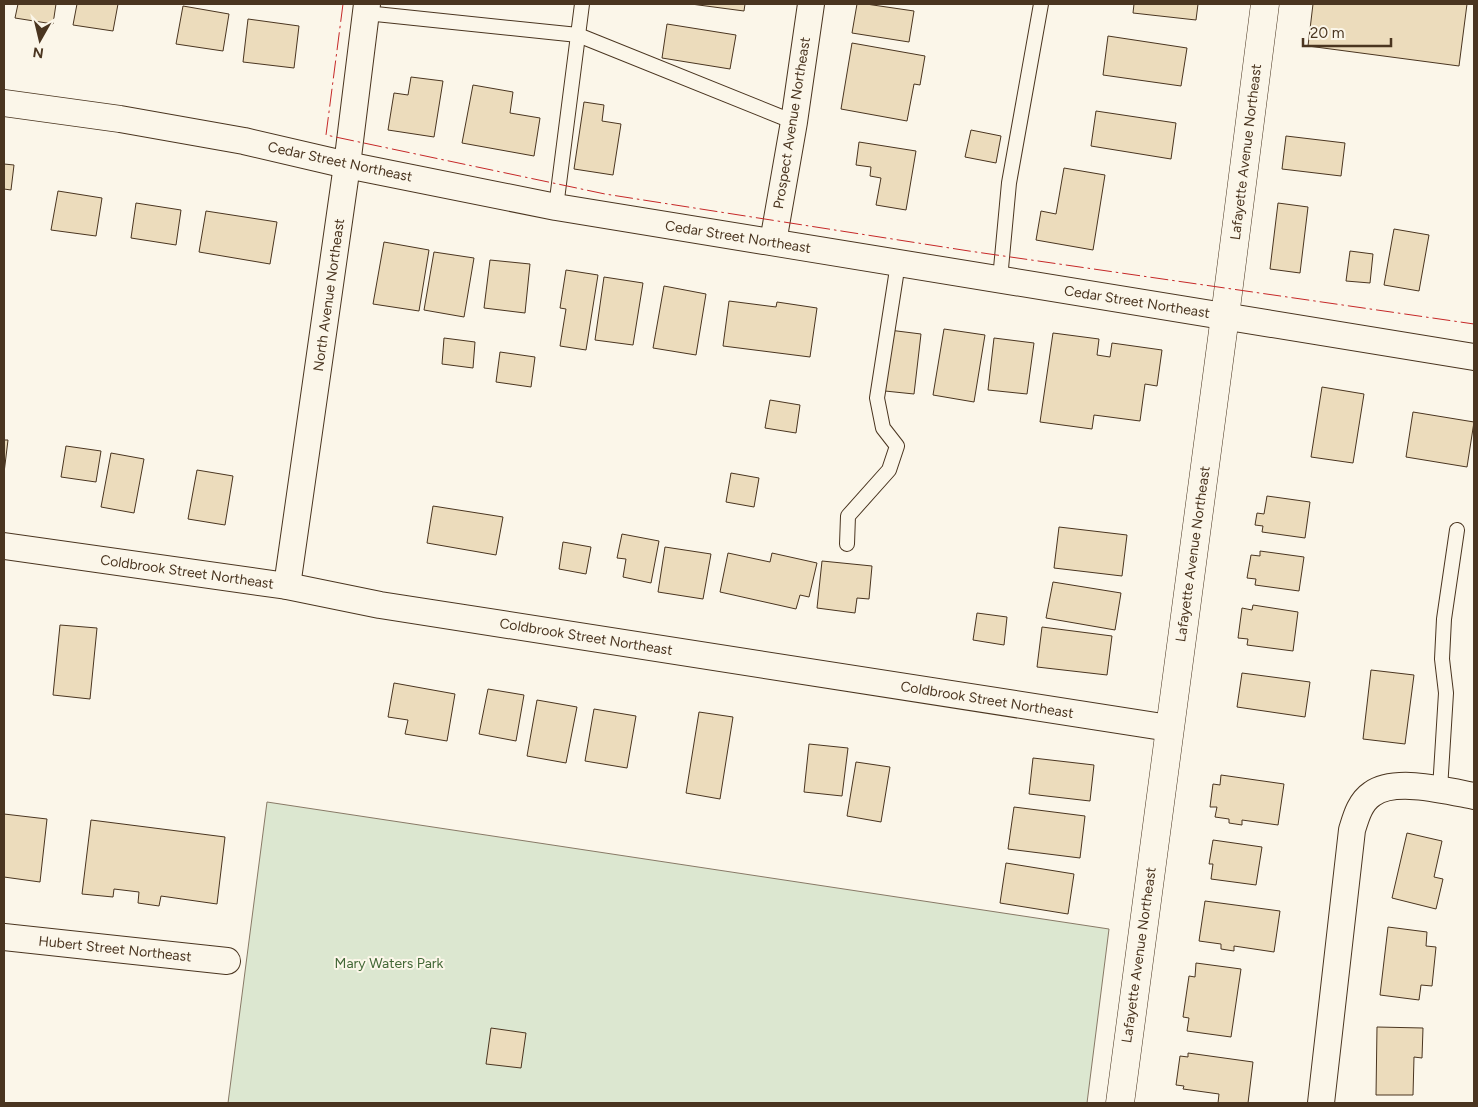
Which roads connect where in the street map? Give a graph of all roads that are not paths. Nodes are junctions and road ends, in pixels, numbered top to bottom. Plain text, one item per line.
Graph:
1 (582, 4) edge
2 (811, 4) edge
3 (1041, 4) edge
4 (1265, 4) edge
5 (367, 8) edge
6 (578, 35) junction
7 (4, 103) edge
8 (794, 122) junction
9 (347, 165) junction
10 (556, 207) junction
11 (773, 242) junction
12 (898, 263) junction
13 (1000, 279) junction
14 (1225, 316) junction
15 (1474, 357) edge
16 (1457, 530) dead end
17 (847, 544) dead end
18 (4, 546) edge
19 (287, 586) junction
20 (1169, 728) junction
21 (1440, 789) junction
22 (1474, 796) edge
23 (4, 937) edge
24 (227, 961) dead end
25 (1120, 1103) edge
26 (1320, 1103) edge

1 - 6 lane
2 - 8 street, Prospect Avenue Northeast
3 - 13 lane
4 - 14 street, Lafayette Avenue Northeast
5 - 6 lane
5 - 9 street, North Avenue Northeast
6 - 8 lane
6 - 10 lane
7 - 9 street, Cedar Street Northeast
8 - 11 street, Prospect Avenue Northeast
9 - 10 street, Cedar Street Northeast
9 - 19 street, North Avenue Northeast
10 - 11 street, Cedar Street Northeast
11 - 12 street, Cedar Street Northeast
12 - 13 street, Cedar Street Northeast
12 - 17 lane
13 - 14 street, Cedar Street Northeast
14 - 15 street, Cedar Street Northeast
14 - 20 street, Lafayette Avenue Northeast
16 - 21 lane
18 - 19 street, Coldbrook Street Northeast
19 - 20 street, Coldbrook Street Northeast
20 - 25 street, Lafayette Avenue Northeast
21 - 22 street
21 - 26 street
23 - 24 street, Hubert Street Northeast

